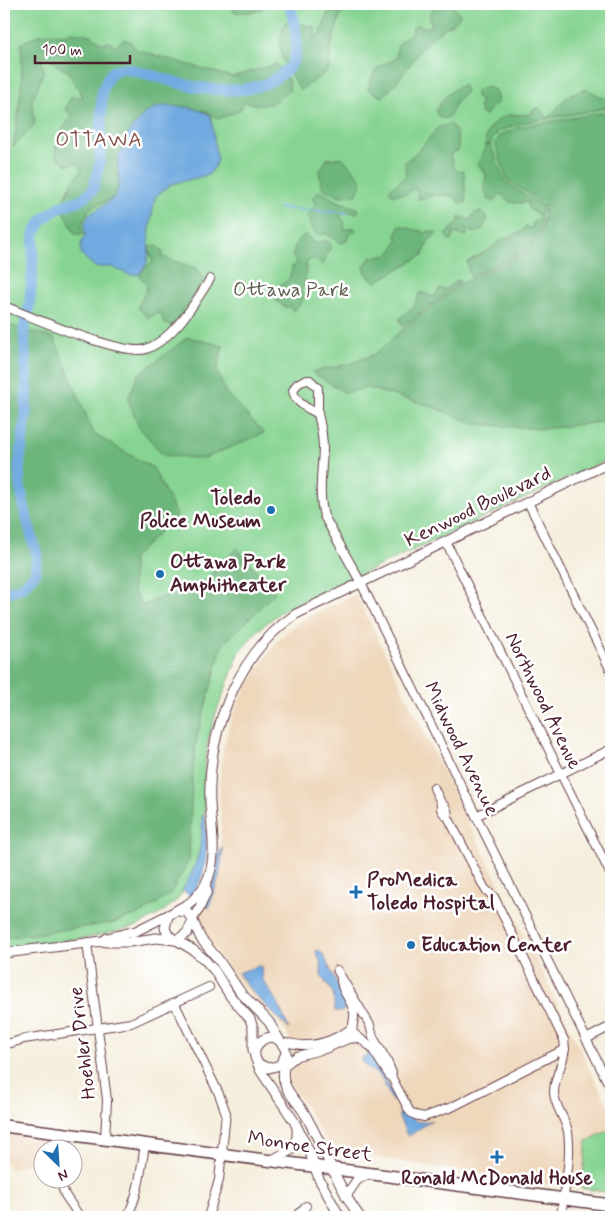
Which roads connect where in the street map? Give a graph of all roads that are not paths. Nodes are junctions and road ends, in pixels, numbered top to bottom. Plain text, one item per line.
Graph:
1 (210, 279) dead end
2 (7, 308) edge
3 (318, 414) junction
4 (611, 462) edge
5 (528, 502) junction
6 (446, 542) junction
7 (360, 583) junction
8 (611, 671) edge
9 (611, 749) edge
10 (561, 774) junction
11 (434, 788) dead end
12 (476, 816) junction
13 (611, 875) edge
14 (205, 886) junction
15 (172, 913) junction
16 (192, 920) junction
17 (174, 939) junction
18 (103, 941) junction
19 (87, 943) junction
20 (4, 953) edge
21 (209, 987) dead end
22 (175, 1004) junction
23 (369, 1025) junction
24 (611, 1026) edge
25 (352, 1027) junction
26 (98, 1029) junction
27 (360, 1038) junction
28 (586, 1039) junction
29 (281, 1042) junction
30 (4, 1045) edge
31 (565, 1049) junction
32 (286, 1054) junction
33 (256, 1057) junction
34 (284, 1066) junction
35 (391, 1076) junction
36 (611, 1089) edge
37 (4, 1126) edge
38 (297, 1126) junction
39 (58, 1133) junction
40 (58, 1138) edge
41 (104, 1139) junction
42 (145, 1144) junction
43 (222, 1154) junction
44 (272, 1160) junction
45 (315, 1166) junction
46 (332, 1169) junction
47 (369, 1174) junction
48 (63, 1188) edge
49 (346, 1196) junction
50 (563, 1198) junction
51 (611, 1205) edge
52 (306, 1206) dead end
53 (80, 1217) edge
54 (127, 1217) edge
55 (208, 1217) edge
56 (296, 1217) edge
57 (340, 1217) edge
58 (360, 1217) edge
59 (561, 1217) edge

1 - 2 street
3 - 3 street, Midwood Avenue
3 - 7 street, Midwood Avenue
4 - 5 street, Kenwood Boulevard
5 - 6 street, Kenwood Boulevard
5 - 8 street
6 - 7 street, Kenwood Boulevard
6 - 10 street, Northwood Avenue
7 - 12 street, Midwood Avenue
7 - 14 street, Kenwood Boulevard
9 - 10 street
10 - 12 street
10 - 13 street, Northwood Avenue
11 - 31 street
12 - 28 street, Midwood Avenue
14 - 15 street
14 - 16 street, Kenwood Boulevard
15 - 16 street
15 - 17 street
15 - 18 street
16 - 17 street
16 - 29 street
17 - 18 street
17 - 33 street
18 - 19 street
19 - 20 street
19 - 26 street, Hoehler Drive
21 - 22 street
22 - 26 street
22 - 43 street
23 - 25 street
23 - 25 street
23 - 27 street
23 - 35 street
24 - 28 street
25 - 27 street
25 - 29 street
26 - 30 street
26 - 41 street, Hoehler Drive
27 - 34 street
27 - 35 street
28 - 36 street, Midwood Avenue
29 - 32 street
29 - 33 street
31 - 35 street
31 - 50 street
32 - 33 street
32 - 34 street
33 - 38 street
34 - 46 street
37 - 39 main road, Monroe Street
38 - 44 street
38 - 45 street
39 - 40 street
39 - 41 main road, Monroe Street
41 - 42 main road, Monroe Street
42 - 43 main road, Monroe Street
42 - 54 street
43 - 44 main road, Monroe Street
43 - 55 street
44 - 45 main road, Monroe Street
45 - 46 main road, Monroe Street
45 - 57 street
46 - 47 main road, Monroe Street
46 - 49 street
47 - 49 street
47 - 50 main road, Monroe Street
48 - 53 street
49 - 58 street
50 - 51 main road, Monroe Street
50 - 59 street
52 - 56 street

